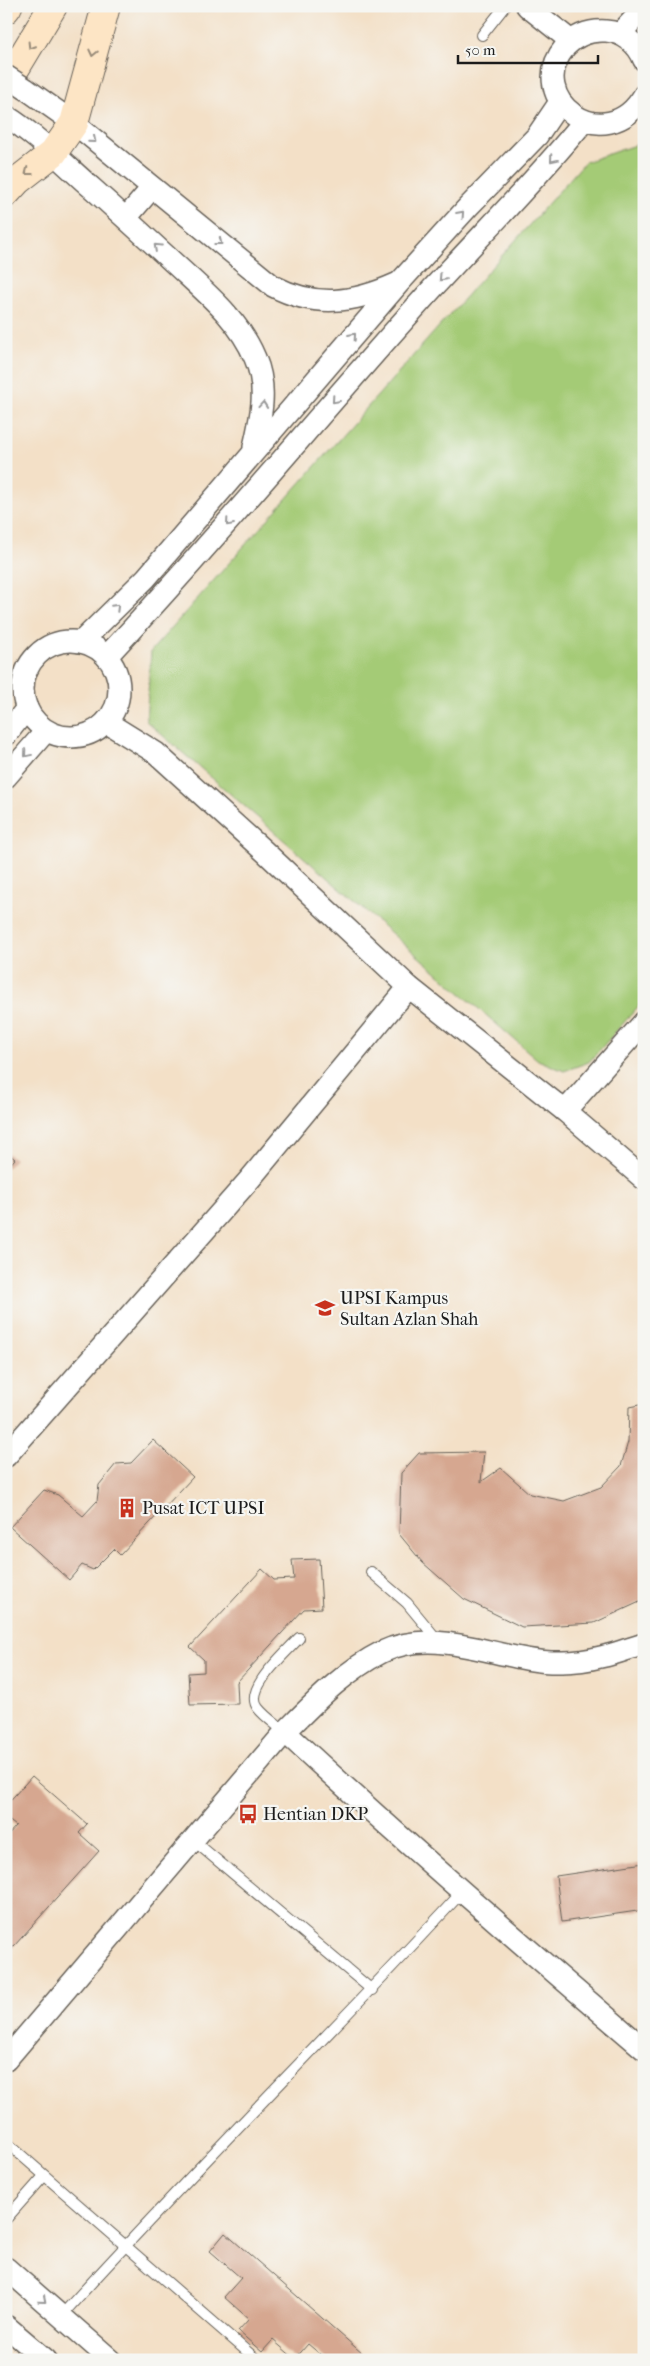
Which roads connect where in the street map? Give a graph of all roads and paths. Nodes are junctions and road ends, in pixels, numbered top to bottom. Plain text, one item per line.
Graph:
1 (8, 6) edge
2 (53, 6) edge
3 (106, 6) edge
4 (505, 6) edge
5 (526, 6) edge
6 (644, 8) edge
7 (6, 10) edge
8 (620, 34) junction
9 (482, 35) dead end
10 (571, 41) junction
11 (643, 56) edge
12 (6, 76) edge
13 (16, 86) edge
14 (560, 102) junction
15 (642, 105) edge
16 (8, 117) edge
17 (584, 121) junction
18 (74, 124) junction
19 (53, 154) junction
20 (152, 189) junction
21 (6, 193) edge
22 (126, 218) junction
23 (399, 283) junction
24 (253, 452) junction
25 (81, 642) junction
26 (107, 656) junction
27 (27, 708) junction
28 (106, 722) junction
29 (46, 730) junction
30 (6, 735) edge
31 (6, 777) edge
32 (409, 987) junction
33 (644, 1022) edge
34 (565, 1111) junction
35 (644, 1179) edge
36 (6, 1456) edge
37 (371, 1572) dead end
38 (299, 1638) dead end
39 (440, 1643) junction
40 (644, 1644) edge
41 (284, 1732) junction
42 (193, 1840) junction
43 (462, 1892) junction
44 (372, 1990) junction
45 (644, 2048) edge
46 (6, 2060) edge
47 (6, 2142) edge
48 (44, 2176) junction
49 (6, 2219) edge
50 (125, 2246) junction
51 (6, 2268) edge
52 (61, 2316) junction
53 (6, 2326) edge
54 (46, 2360) edge
55 (111, 2360) edge
56 (257, 2360) edge

1 - 7 main road
2 -> 13 main road
3 -> 18 main road
4 - 9 lane
5 - 10 street
6 - 8 street
8 - 10 street
8 - 11 street
10 - 14 street
12 - 13 street, bridge
13 - 18 street
14 - 17 street
23 -> 14 street
15 - 17 street
16 - 19 street
17 -> 26 street
18 - 19 main road
18 -> 20 street
19 -> 21 main road
19 - 22 street
20 - 22 street
20 -> 23 street
24 -> 22 street
24 -> 23 street
25 -> 24 street
25 - 26 street
25 - 27 street
26 - 28 street
27 - 29 street
27 - 30 street
28 - 29 street
28 - 32 street
29 -> 31 street
32 - 34 street
32 - 36 street
33 - 34 street
34 - 35 street
37 - 39 lane
38 - 41 lane
39 - 40 street
39 - 41 street
41 - 42 street
41 - 43 street
42 - 44 lane
42 - 46 street
43 - 44 lane
43 - 45 street
44 - 50 lane
47 - 48 lane
48 - 49 lane
48 - 50 lane
50 - 52 lane
50 - 56 lane
51 -> 52 street
52 - 55 street
53 - 54 street

